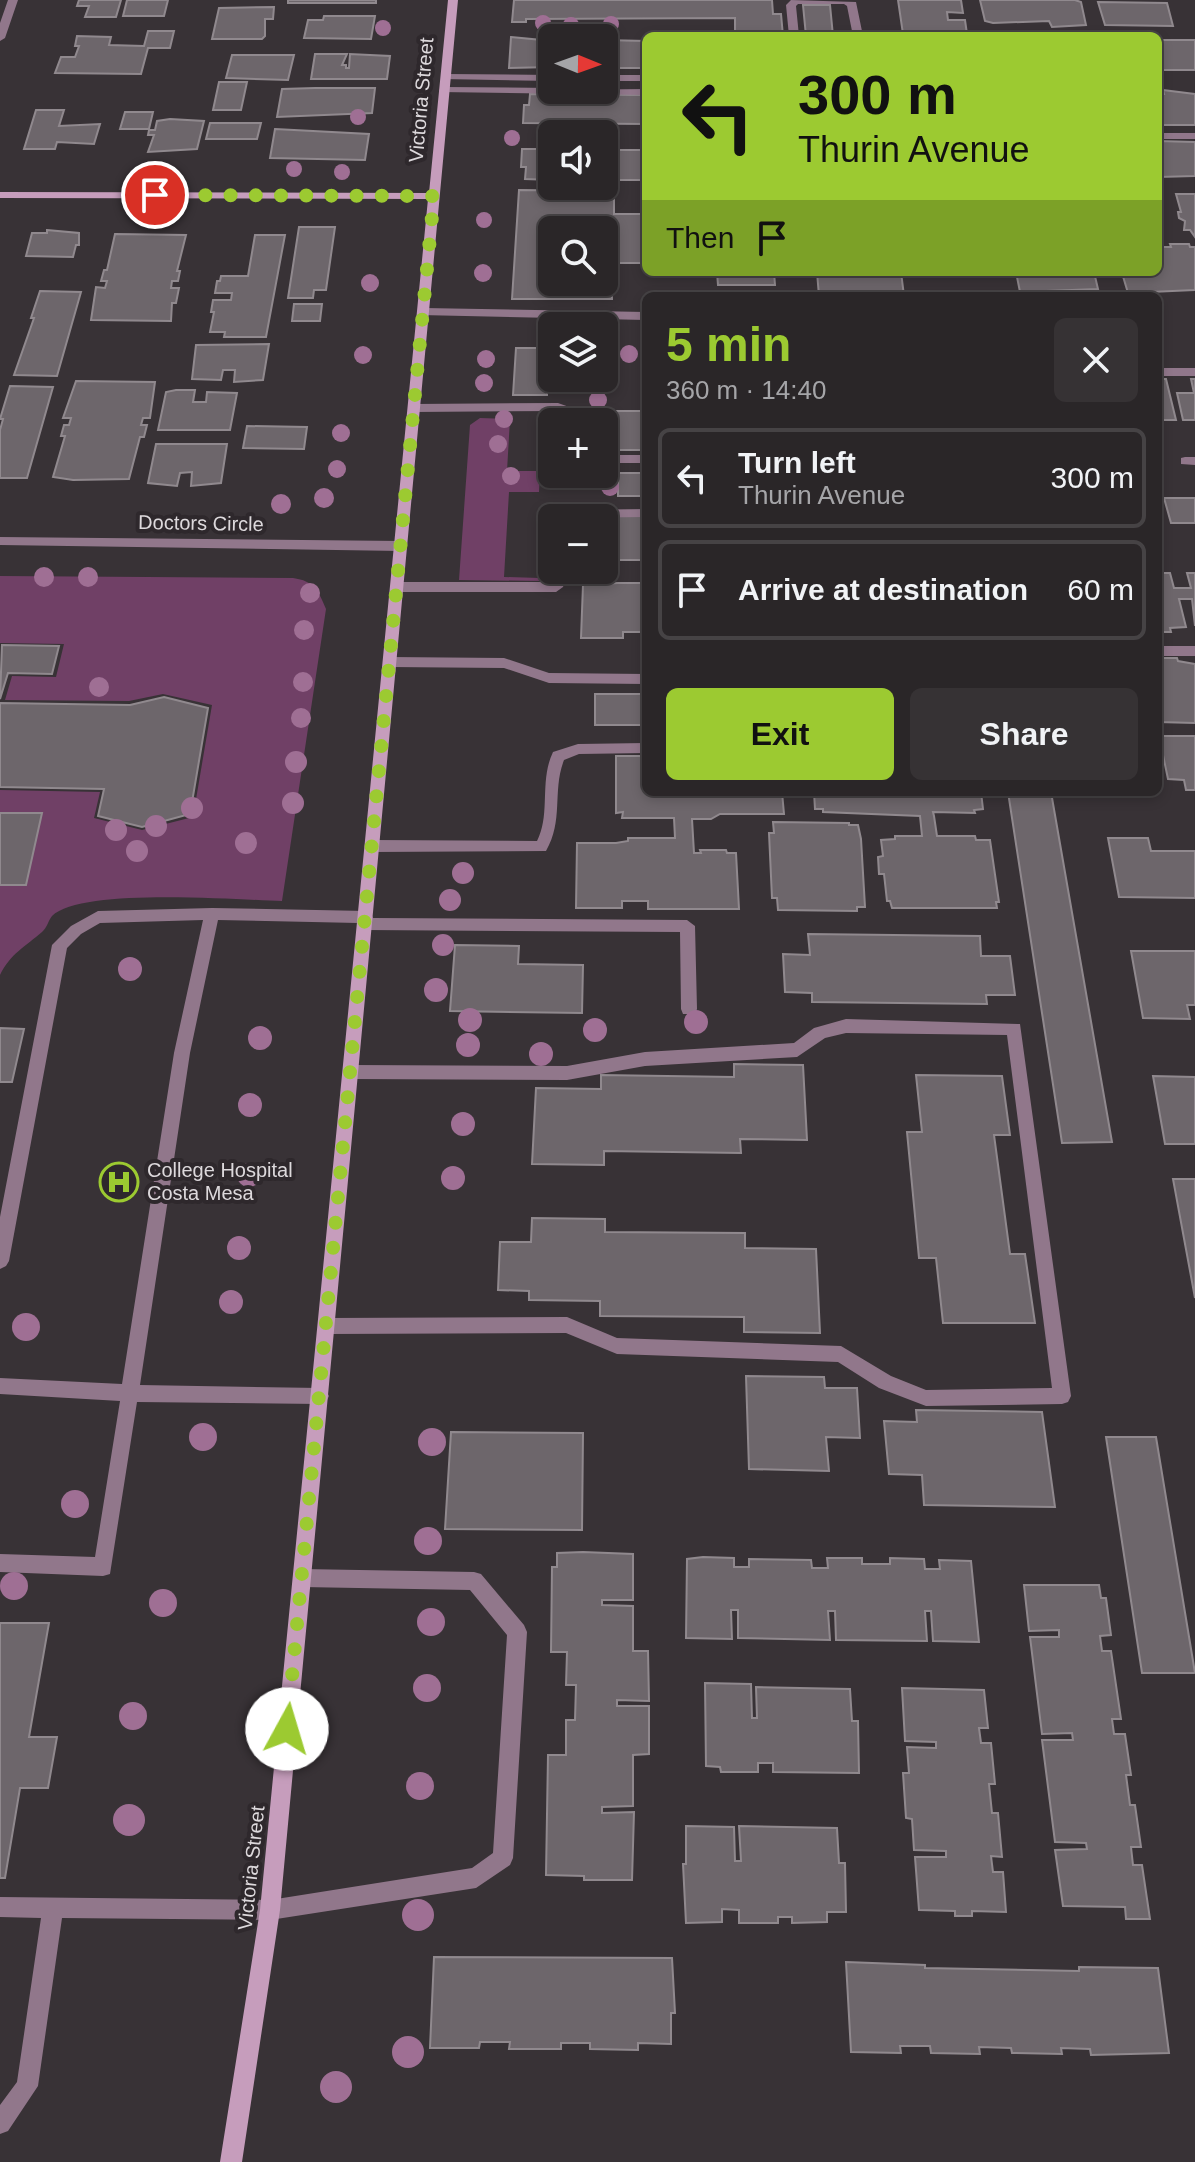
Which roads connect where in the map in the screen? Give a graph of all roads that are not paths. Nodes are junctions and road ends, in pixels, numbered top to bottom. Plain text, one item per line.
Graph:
1 (13, 0) edge
2 (453, 0) edge
3 (794, 32) edge
4 (857, 32) edge
5 (0, 38) edge
6 (618, 78) edge
7 (642, 78) edge
8 (538, 79) edge
9 (445, 83) junction
10 (642, 92) edge
11 (1162, 136) edge
12 (1195, 136) edge
13 (0, 195) edge
14 (434, 196) junction
15 (424, 312) junction
16 (642, 316) edge
17 (1162, 372) edge
18 (1195, 372) edge
19 (414, 408) junction
20 (560, 408) edge
21 (618, 459) edge
22 (642, 459) edge
23 (618, 513) edge
24 (642, 513) edge
25 (0, 541) edge
26 (401, 546) junction
27 (557, 584) edge
28 (397, 587) junction
29 (1162, 651) edge
30 (1195, 651) edge
31 (390, 662) junction
32 (642, 679) edge
33 (642, 748) edge
34 (372, 846) junction
35 (212, 914) junction
36 (366, 921) junction
37 (689, 1009) dead end
38 (351, 1072) junction
39 (0, 1261) edge
40 (327, 1326) junction
41 (0, 1386) edge
42 (130, 1393) junction
43 (320, 1396) junction
44 (0, 1563) edge
45 (302, 1578) junction
46 (0, 1907) edge
47 (53, 1908) junction
48 (270, 1910) junction
49 (0, 2123) edge
50 (231, 2162) edge

1 - 5 street
2 - 9 main road, Victoria Street
3 - 4 street
6 - 7 street
8 - 9 street
9 - 10 street
9 - 14 main road, Victoria Street
11 - 12 street
13 - 14 main road
14 - 15 main road, Victoria Street
15 - 16 street
15 - 19 main road, Victoria Street
17 - 18 street
19 - 20 street
19 - 26 main road, Victoria Street
21 - 22 street
23 - 24 street
25 - 26 street, Doctors Circle
26 - 28 main road, Victoria Street
27 - 28 street
28 - 31 main road, Victoria Street
29 - 30 street
31 - 32 street
31 - 34 main road, Victoria Street
33 - 34 street
34 - 36 main road, Victoria Street
35 - 36 street
35 - 39 street
35 - 42 street
36 - 37 street
36 - 38 main road, Victoria Street
38 - 40 main road, Victoria Street
38 - 40 street
40 - 43 main road, Victoria Street
41 - 42 street
42 - 43 street
42 - 44 street
43 - 45 main road, Victoria Street
45 - 48 main road, Victoria Street
45 - 48 street
46 - 47 street
47 - 48 street
47 - 49 street
48 - 50 main road, Victoria Street

